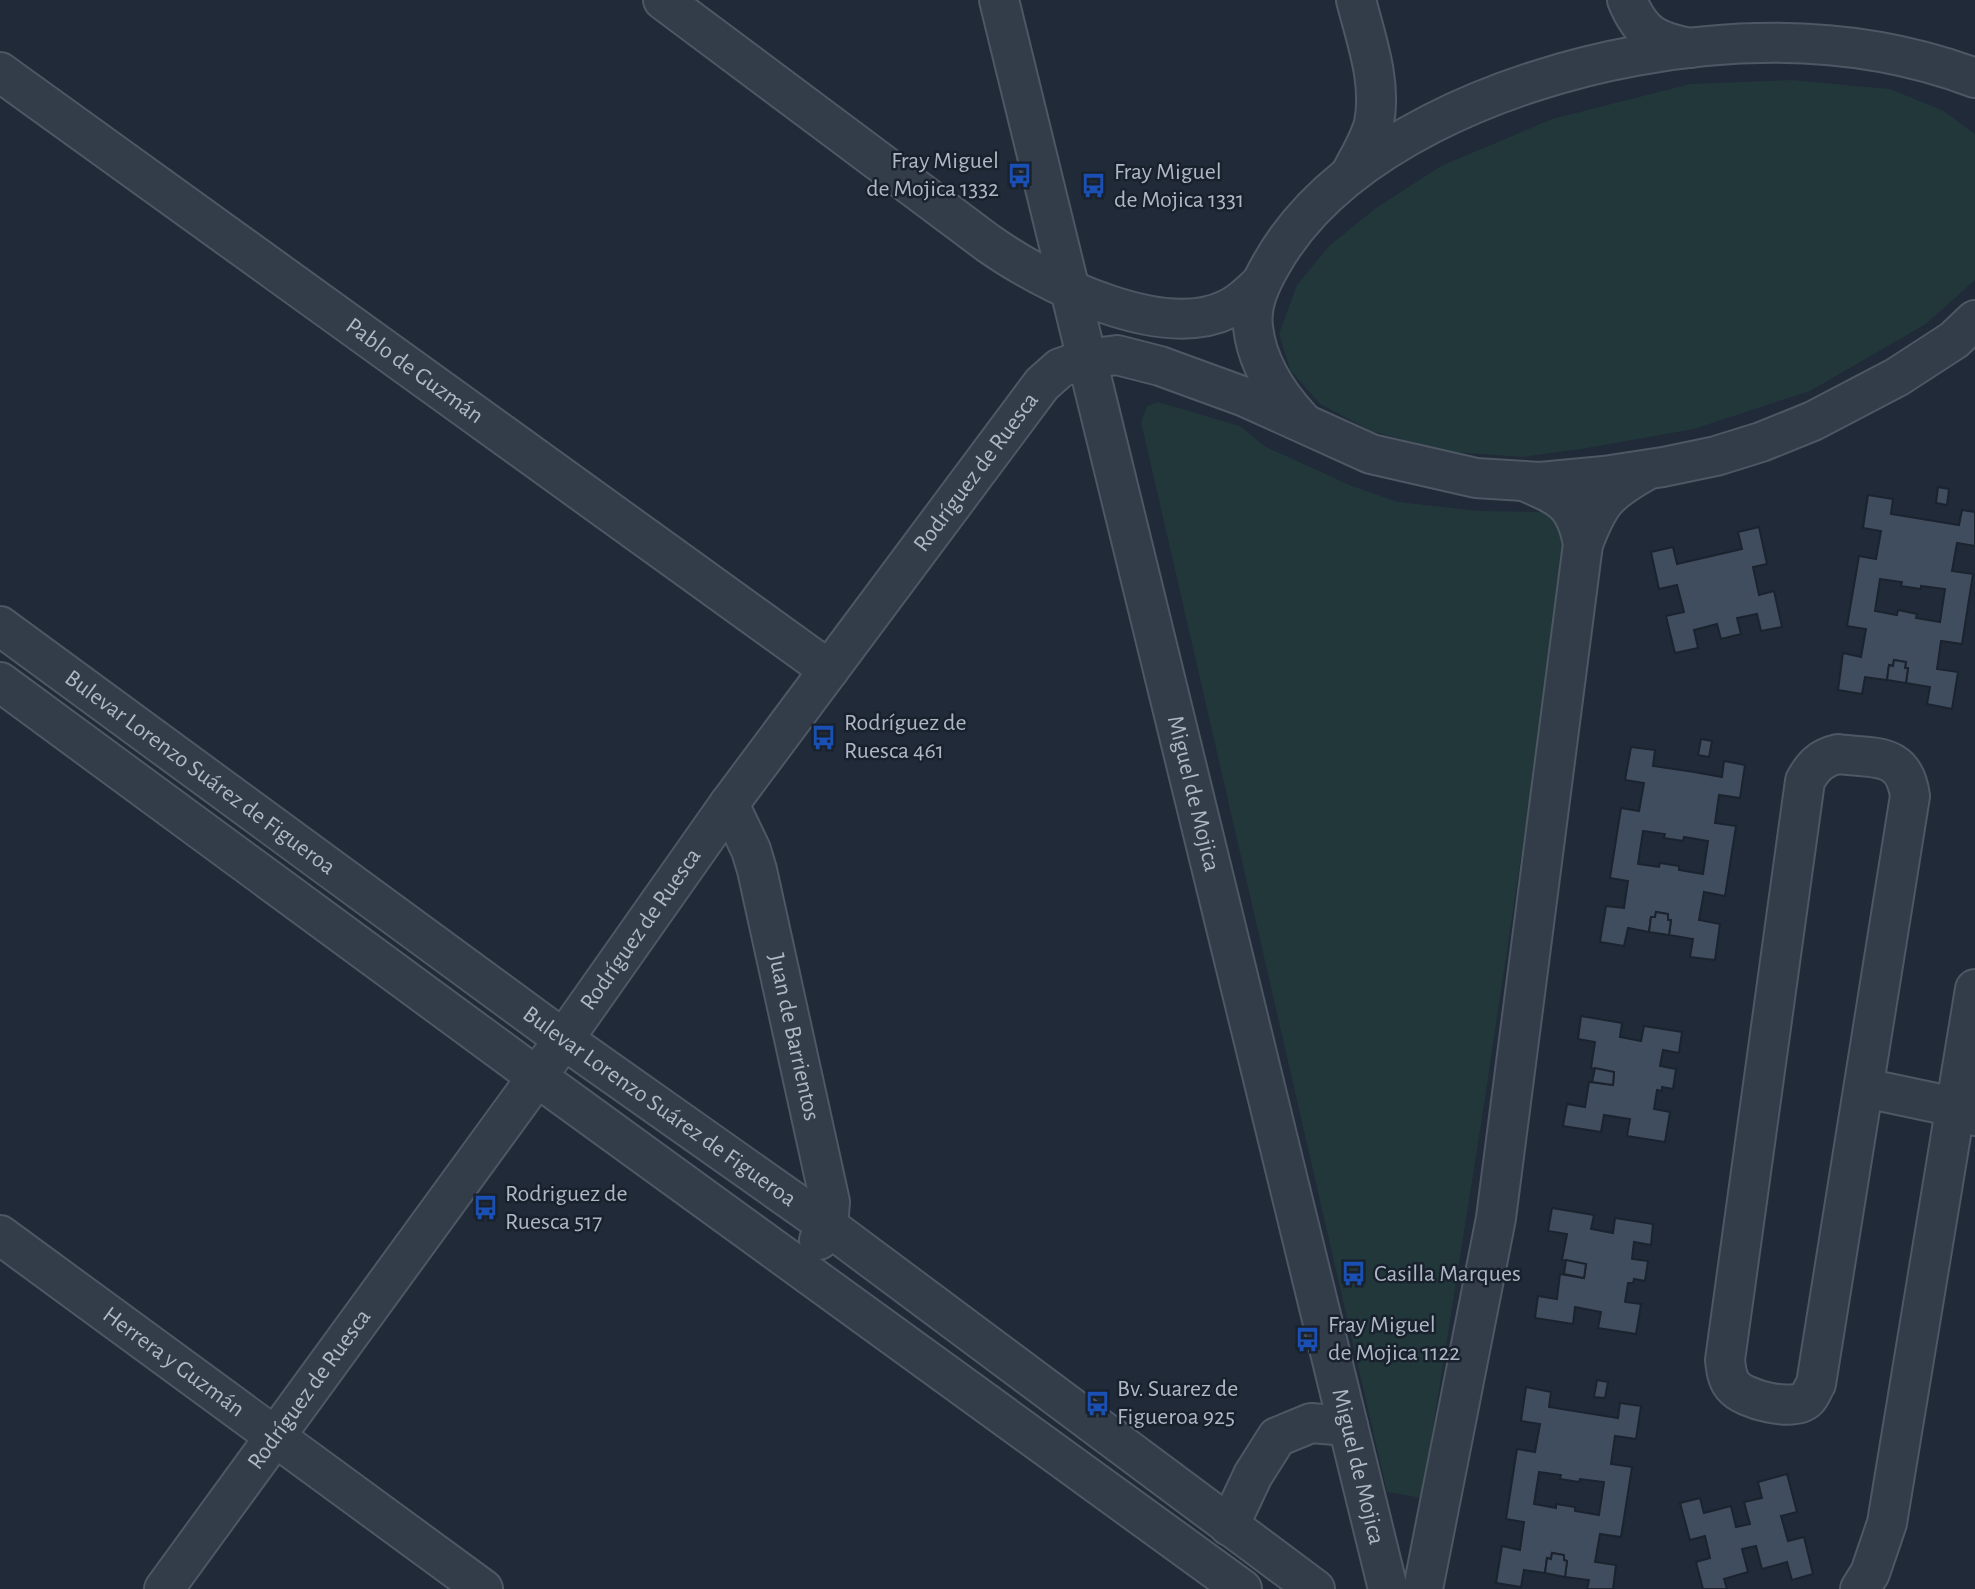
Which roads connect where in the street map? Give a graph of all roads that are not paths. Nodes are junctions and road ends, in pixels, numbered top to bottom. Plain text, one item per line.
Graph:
1 (663, 0) edge
2 (999, 0) edge
3 (1356, 0) edge
4 (1626, 0) edge
5 (1692, 48) junction
6 (1587, 66) junction
7 (0, 72) edge
8 (1374, 75) junction
9 (1975, 78) edge
10 (1465, 109) junction
11 (1350, 176) junction
12 (1261, 283) junction
13 (1069, 288) junction
14 (1968, 333) edge
15 (1086, 359) junction
16 (1304, 424) junction
17 (1649, 469) junction
18 (1524, 481) junction
19 (1583, 544) junction
20 (0, 626) edge
21 (829, 670) junction
22 (0, 682) edge
23 (729, 804) junction
24 (1975, 989) edge
25 (563, 1039) junction
26 (537, 1077) junction
27 (1865, 1088) junction
28 (1965, 1112) edge
29 (828, 1226) junction
30 (0, 1235) edge
31 (800, 1268) junction
32 (1348, 1426) junction
33 (275, 1436) junction
34 (1228, 1525) junction
35 (164, 1589) edge
36 (483, 1589) edge
37 (1242, 1589) edge
38 (1315, 1589) edge
39 (1388, 1589) edge
40 (1423, 1589) edge
41 (1860, 1589) edge

1 - 13 street
2 - 13 street, Miguel de Mojica
3 - 8 street
4 - 5 street
4 - 6 street
5 - 6 street
5 - 9 street
6 - 10 street
7 - 21 street, Pablo de Guzmán
8 - 10 street
8 - 11 street
10 - 11 street
11 - 12 street
12 - 13 street
12 - 16 street
13 - 15 street, Miguel de Mojica
14 - 17 street
15 - 16 street, Rodríguez de Ruesca
15 - 21 street, Rodríguez de Ruesca
15 - 32 street, Miguel de Mojica
16 - 18 street, Rodríguez de Ruesca
17 - 18 street
17 - 19 street
18 - 19 street
19 - 40 street
20 - 25 street, Bulevar Lorenzo Suárez de Figueroa
21 - 23 street, Rodríguez de Ruesca
22 - 26 street, Bulevar Lorenzo Suárez de Figueroa
23 - 25 street, Rodríguez de Ruesca
23 - 29 street, Juan de Barrientos
24 - 28 street
25 - 26 street, Rodríguez de Ruesca
25 - 29 street, Bulevar Lorenzo Suárez de Figueroa
26 - 31 street, Bulevar Lorenzo Suárez de Figueroa
26 - 33 street, Rodríguez de Ruesca
27 - 27 street
27 - 28 street
28 - 41 street
29 - 31 street
29 - 34 street, Bulevar Lorenzo Suárez de Figueroa
30 - 33 street, Herrera y Guzmán
31 - 37 street, Bulevar Lorenzo Suárez de Figueroa
32 - 34 street
32 - 39 street, Miguel de Mojica
33 - 35 street, Rodríguez de Ruesca
33 - 36 street, Herrera y Guzmán
34 - 38 street, Bulevar Lorenzo Suárez de Figueroa

